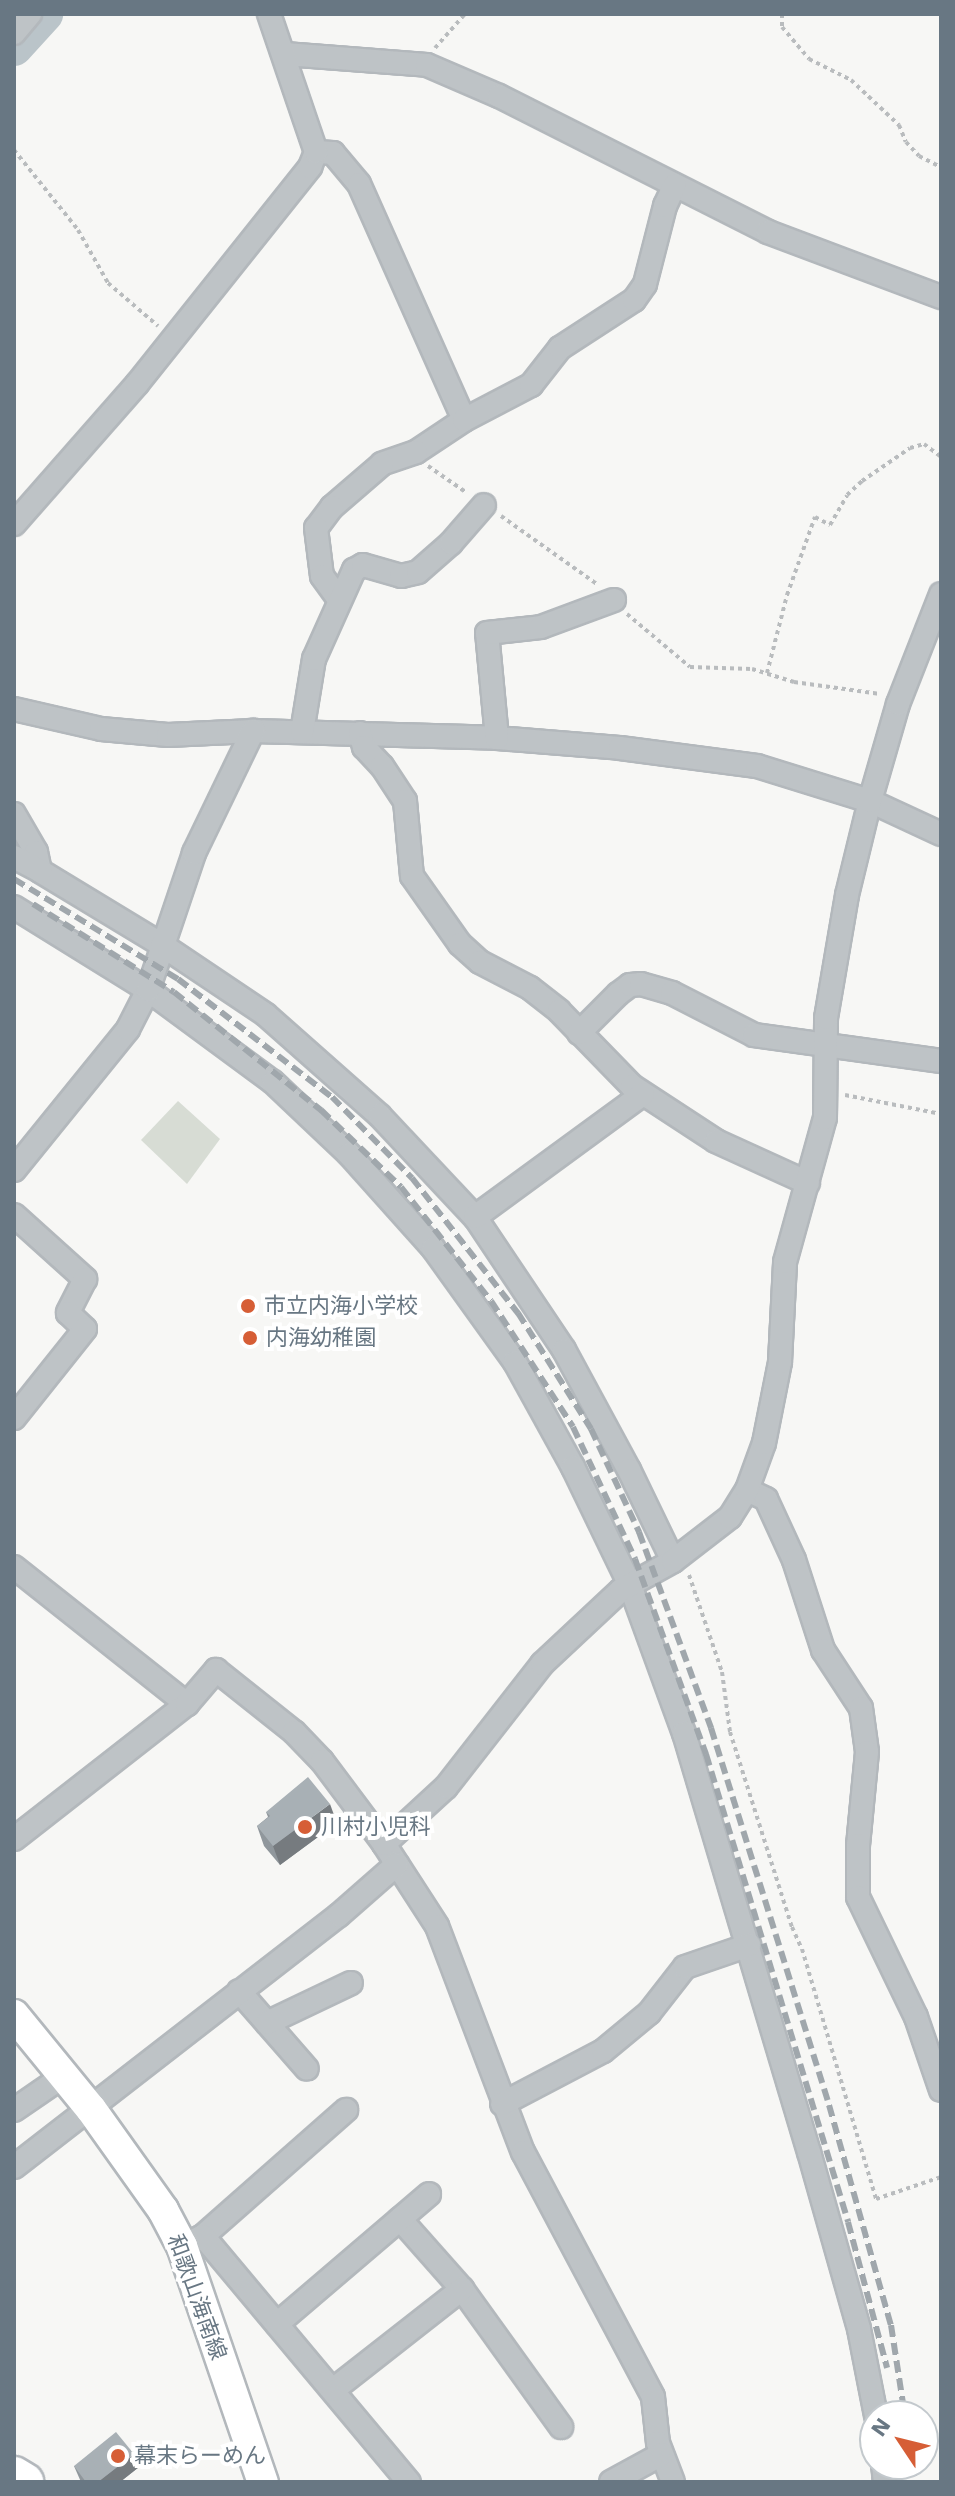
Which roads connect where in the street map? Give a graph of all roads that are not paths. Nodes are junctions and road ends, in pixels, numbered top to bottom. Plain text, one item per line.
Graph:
1 (30, 14) edge
2 (269, 14) edge
3 (14, 33) edge
4 (285, 54) junction
5 (316, 152) junction
6 (675, 185) junction
7 (941, 297) edge
8 (464, 420) junction
9 (484, 505) road end
10 (14, 524) edge
11 (941, 594) edge
12 (339, 599) junction
13 (614, 600) road end
14 (14, 709) edge
15 (253, 731) junction
16 (302, 732) junction
17 (360, 733) junction
18 (497, 738) junction
19 (870, 801) junction
20 (14, 814) edge
21 (941, 834) edge
22 (14, 857) edge
23 (40, 871) junction
24 (14, 907) edge
25 (162, 945) junction
26 (148, 990) junction
27 (579, 1033) junction
28 (826, 1043) junction
29 (941, 1061) edge
30 (643, 1094) junction
31 (14, 1170) edge
32 (808, 1183) junction
33 (14, 1215) edge
34 (475, 1217) junction
35 (14, 1418) edge
36 (747, 1490) junction
37 (677, 1557) junction
38 (14, 1567) edge
39 (630, 1585) junction
40 (187, 1704) junction
41 (14, 1839) edge
42 (384, 1844) junction
43 (397, 1864) junction
44 (749, 1945) junction
45 (351, 1983) dead end
46 (239, 1991) junction
47 (14, 2015) edge
48 (267, 2023) junction
49 (307, 2069) dead end
50 (65, 2075) junction
51 (941, 2090) edge
52 (502, 2104) junction
53 (91, 2109) junction
54 (14, 2110) edge
55 (346, 2110) dead end
56 (14, 2167) edge
57 (429, 2194) dead end
58 (400, 2219) junction
59 (192, 2241) junction
60 (462, 2289) junction
61 (277, 2324) junction
62 (333, 2390) junction
63 (873, 2400) edge
64 (561, 2427) dead end
65 (662, 2454) junction
66 (14, 2476) edge
67 (24, 2482) edge
68 (263, 2482) edge
69 (409, 2482) edge
70 (611, 2482) edge
71 (673, 2482) edge

1 - 3 street
2 - 4 street
4 - 5 street
4 - 6 street
5 - 8 street
5 - 10 street
6 - 7 street
6 - 8 street
8 - 12 street
9 - 12 street
11 - 19 street
12 - 16 street
13 - 18 street
14 - 15 street
15 - 16 street
15 - 25 street
16 - 17 street
17 - 18 street
17 - 27 street
18 - 19 street
19 - 21 street
19 - 28 street
20 - 23 street
22 - 23 street
23 - 25 street
24 - 26 street
25 - 26 street
25 - 34 street
26 - 31 street
26 - 39 street
27 - 28 street
27 - 30 street
28 - 29 street
28 - 32 street
30 - 32 street
30 - 34 street
32 - 36 street
33 - 35 street
34 - 37 street
36 - 37 street
36 - 51 street
37 - 39 street
38 - 40 street
39 - 42 street
39 - 44 street
40 - 41 street
40 - 42 street
42 - 43 street
43 - 46 street
43 - 52 street
44 - 52 street
44 - 63 street
45 - 48 street
46 - 48 street
46 - 53 street
47 - 50 main road, 和歌山海南線
48 - 49 street
50 - 53 main road, 和歌山海南線
50 - 54 street
52 - 65 street
53 - 56 street
53 - 59 main road, 和歌山海南線
55 - 59 street
57 - 58 street
58 - 60 street
58 - 61 street
59 - 61 street
59 - 68 main road, 和歌山海南線
60 - 62 street
60 - 64 street
61 - 62 street
62 - 69 street
65 - 70 street
65 - 71 street
66 - 67 highway

